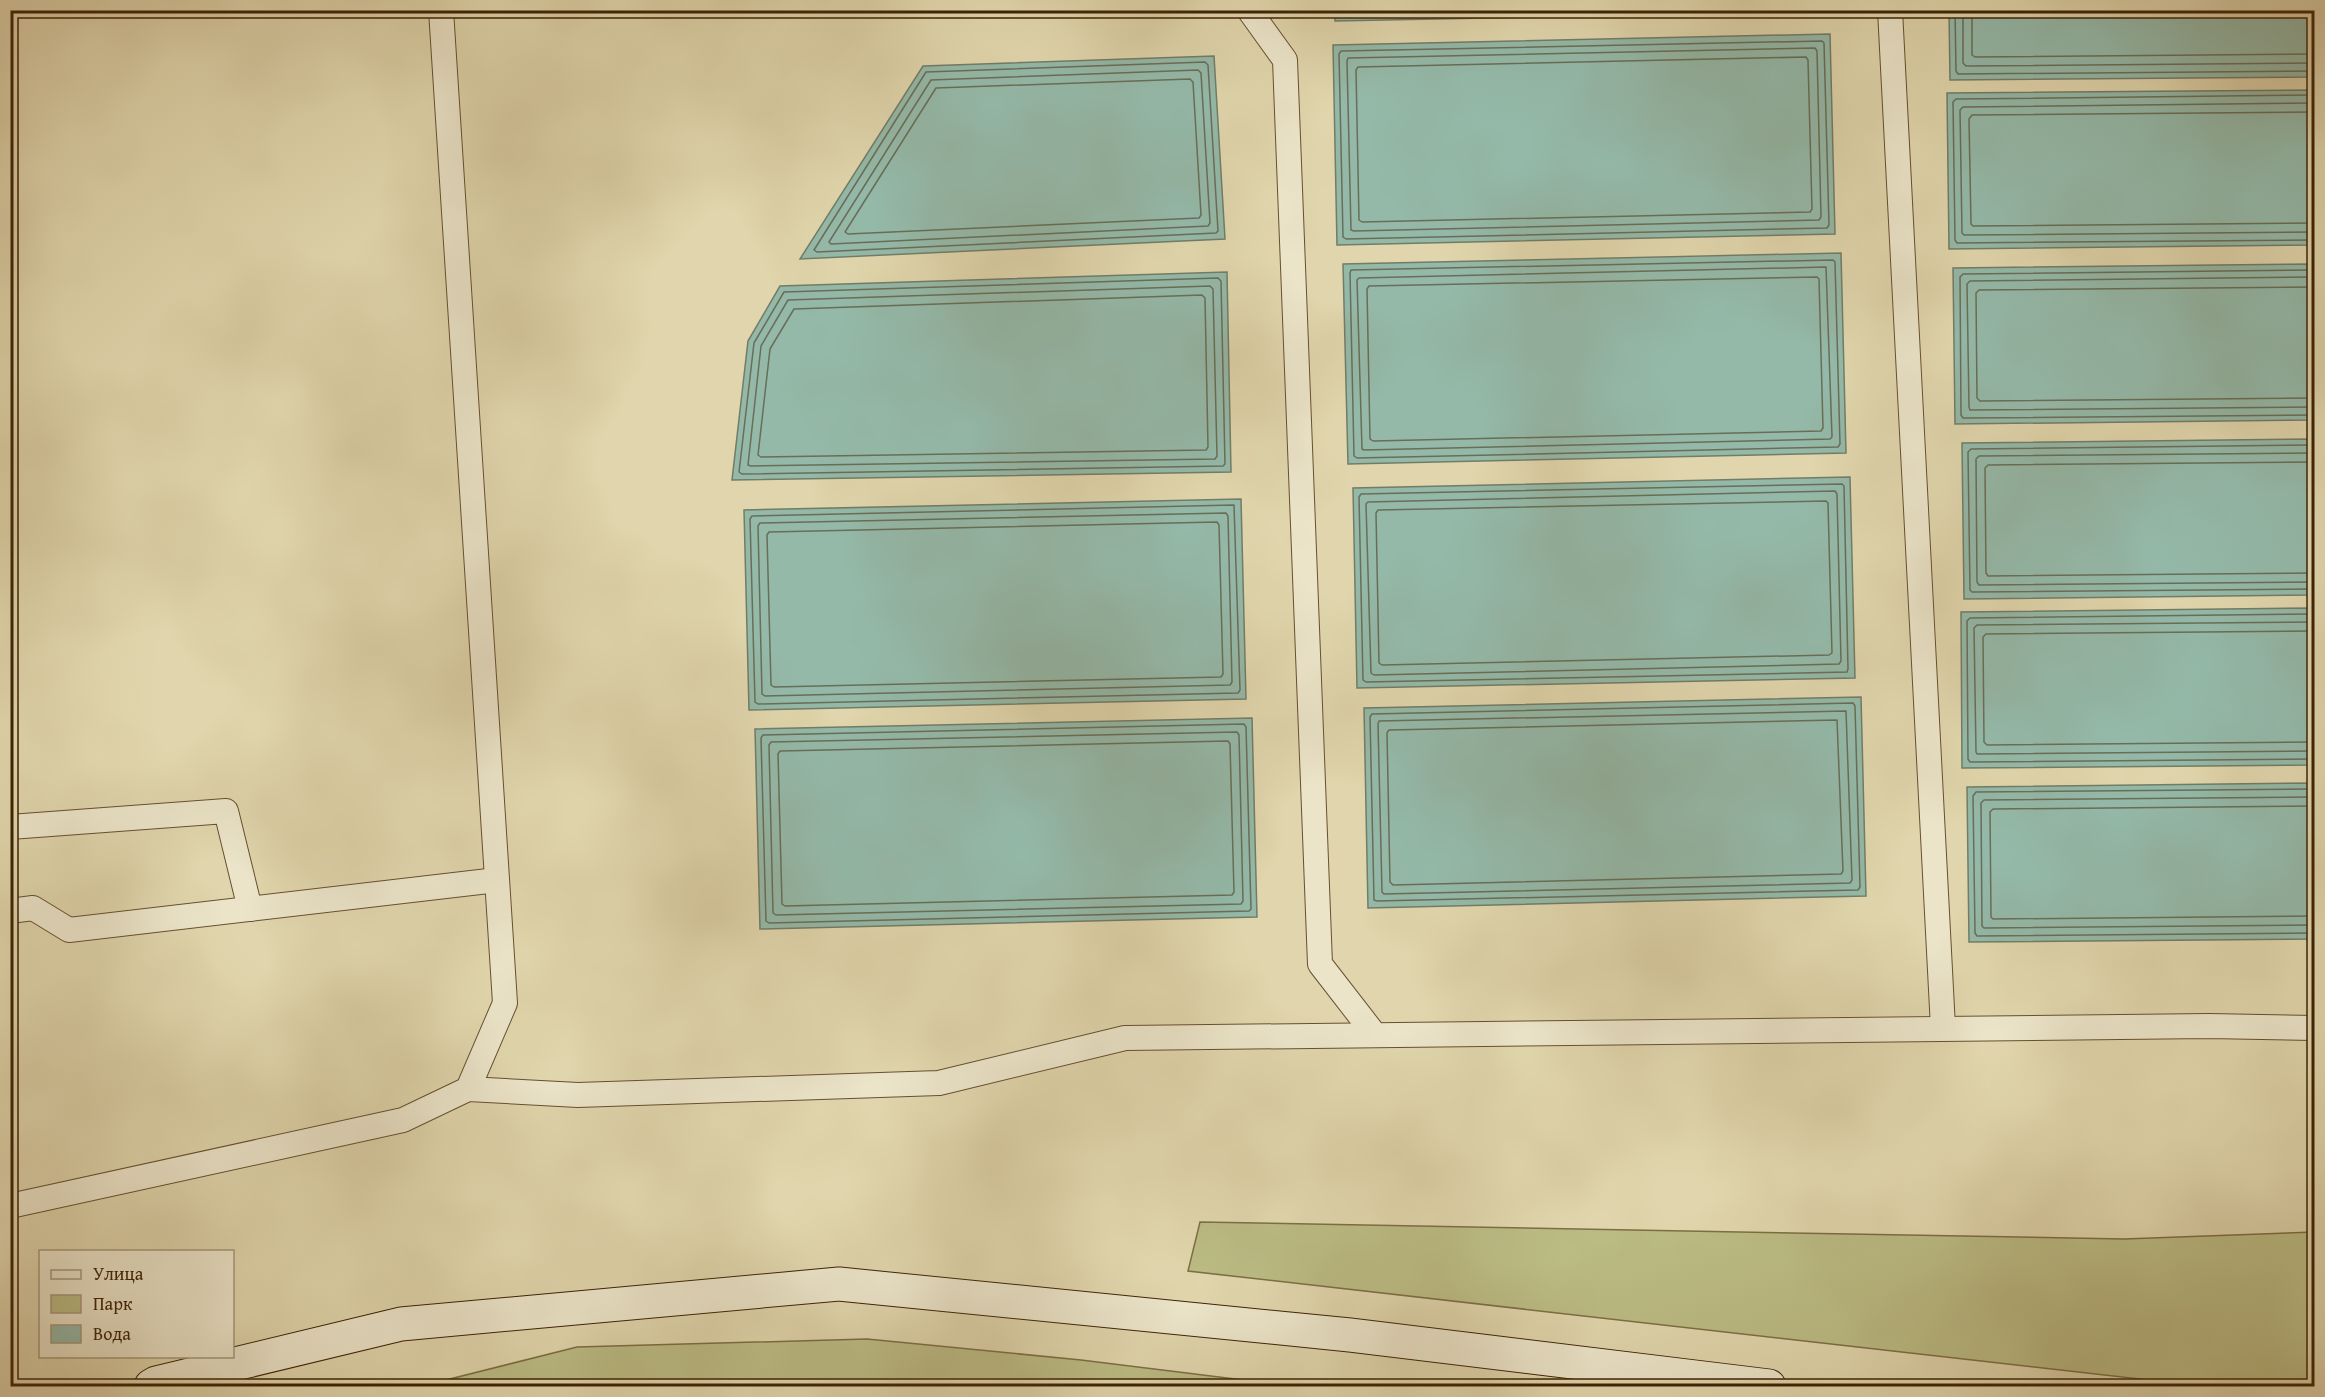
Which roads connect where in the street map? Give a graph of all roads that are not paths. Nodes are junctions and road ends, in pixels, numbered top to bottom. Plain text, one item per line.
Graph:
1 (441, 10) edge
2 (1249, 10) edge
3 (1890, 10) edge
4 (10, 827) edge
5 (497, 880) junction
6 (250, 909) junction
7 (10, 911) edge
8 (1943, 1028) junction
9 (2314, 1029) edge
10 (1376, 1035) junction
11 (468, 1089) junction
12 (10, 1206) edge
13 (151, 1386) edge
14 (1769, 1386) edge

1 - 5 lane
2 - 10 lane
3 - 8 lane
4 - 6 lane
5 - 6 lane
5 - 11 lane
6 - 7 lane
8 - 9 lane
8 - 10 lane
10 - 11 lane
11 - 12 lane
13 - 14 main road

